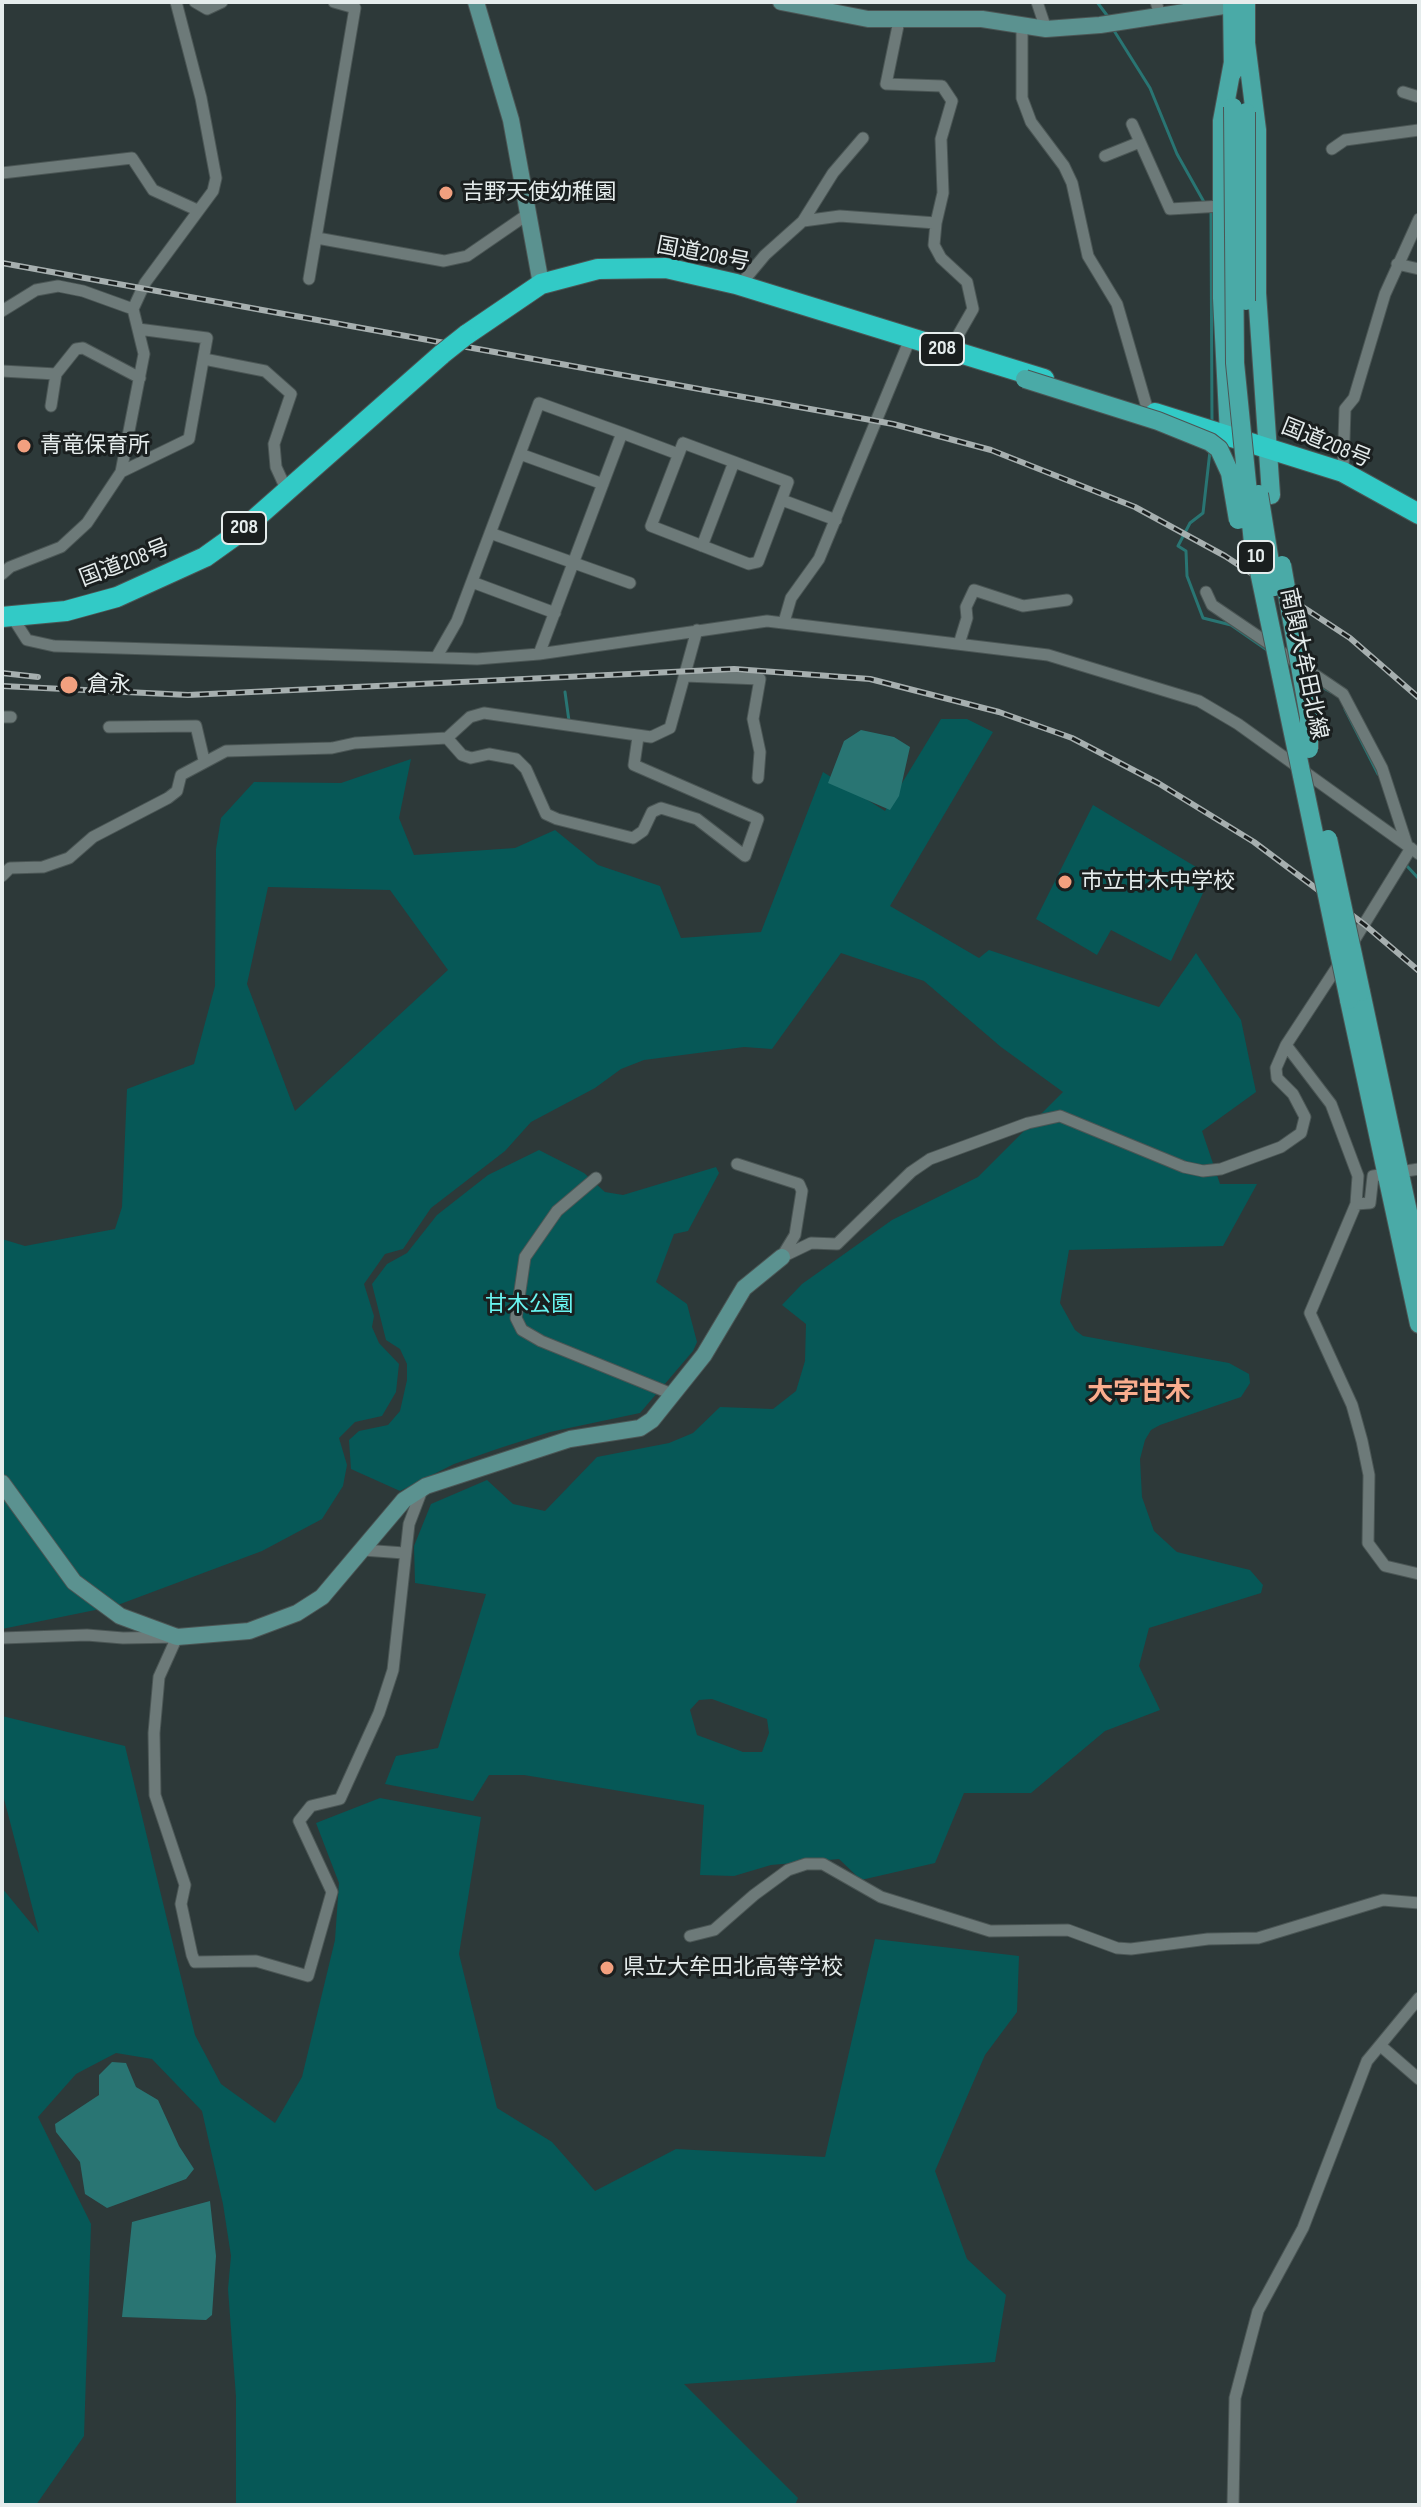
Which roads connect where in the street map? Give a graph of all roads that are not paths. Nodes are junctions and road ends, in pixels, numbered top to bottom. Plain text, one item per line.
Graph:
1 (176, 2) edge
2 (195, 2) edge
3 (222, 2) edge
4 (334, 2) edge
5 (476, 2) edge
6 (781, 2) edge
7 (1037, 2) edge
8 (1241, 3) edge
9 (1158, 8) edge
10 (899, 21) junction
11 (1022, 26) junction
12 (1046, 29) junction
13 (1246, 43) junction
14 (1233, 62) junction
15 (1403, 92) dead end
16 (1419, 97) edge
17 (1240, 109) junction
18 (1132, 124) dead end
19 (1419, 130) edge
20 (863, 138) dead end
21 (1140, 142) junction
22 (1332, 149) dead end
23 (1105, 156) dead end
24 (2, 173) edge
25 (1222, 206) junction
26 (197, 210) junction
27 (528, 214) junction
28 (1419, 219) edge
29 (803, 221) junction
30 (936, 223) junction
31 (317, 238) junction
32 (1397, 264) junction
33 (1419, 269) edge
34 (309, 279) dead end
35 (541, 284) junction
36 (740, 285) junction
37 (133, 309) junction
38 (2, 311) edge
39 (138, 329) junction
40 (910, 339) junction
41 (954, 352) junction
42 (204, 359) junction
43 (2, 371) edge
44 (56, 374) junction
45 (140, 378) junction
46 (51, 406) dead end
47 (1148, 411) junction
48 (622, 433) junction
49 (1229, 434) junction
50 (1265, 445) junction
51 (520, 454) junction
52 (678, 454) junction
53 (734, 462) junction
54 (121, 472) junction
55 (1343, 472) junction
56 (603, 484) junction
57 (287, 491) junction
58 (782, 500) junction
59 (1419, 514) edge
60 (836, 520) junction
61 (490, 533) junction
62 (702, 546) junction
63 (574, 562) junction
64 (2, 574) edge
65 (472, 582) junction
66 (630, 583) dead end
67 (1206, 592) dead end
68 (1067, 600) dead end
69 (555, 613) junction
70 (8, 618) edge
71 (784, 622) junction
72 (697, 630) junction
73 (959, 644) junction
74 (539, 654) junction
75 (437, 656) junction
76 (685, 676) junction
77 (1286, 701) junction
78 (109, 727) dead end
79 (638, 737) junction
80 (447, 738) junction
81 (1309, 749) junction
82 (204, 760) junction
83 (758, 778) dead end
84 (1413, 849) edge
85 (2, 876) edge
86 (1355, 996) junction
87 (1286, 1045) junction
88 (737, 1164) dead end
89 (1419, 1169) edge
90 (1393, 1172) junction
91 (596, 1178) dead end
92 (1356, 1204) junction
93 (782, 1257) junction
94 (1419, 1263) edge
95 (1419, 1324) edge
96 (672, 1394) junction
97 (2, 1483) edge
98 (422, 1490) junction
99 (363, 1550) junction
100 (404, 1553) junction
101 (1419, 1574) edge
102 (177, 1637) junction
103 (2, 1638) edge
104 (1419, 1903) edge
105 (690, 1936) dead end
106 (1419, 1998) edge
107 (1382, 2047) junction
108 (1419, 2079) edge
109 (1233, 2505) edge

1 - 26 street
2 - 3 street
4 - 31 street
5 - 27 street
6 - 10 street
7 - 12 street
8 - 9 street
8 - 13 main road, 南関大牟田北線 / 10
8 - 14 main road, 南関大牟田北線 / 10
9 - 12 street
10 - 11 street
10 - 30 street
11 - 12 street
11 - 47 street
13 - 17 main road, 南関大牟田北線 / 10
13 - 50 main road
14 - 17 main road, 南関大牟田北線 / 10
14 - 25 main road
15 - 16 street
17 - 77 main road, 南関大牟田北線 / 10, bridge
17 - 81 main road, 南関大牟田北線 / 10, bridge
18 - 21 street
19 - 22 street
20 - 29 street
21 - 23 street
21 - 25 street
24 - 26 street
25 - 49 main road
26 - 37 street
27 - 31 street
27 - 35 street
28 - 32 street
29 - 30 street
29 - 36 street
30 - 41 street
31 - 34 street
32 - 33 street
32 - 55 street
35 - 36 highway, 国道208号 / 208
35 - 57 highway, 国道208号 / 208, bridge
36 - 40 highway, 国道208号 / 208
37 - 38 street
37 - 39 street
39 - 42 street
39 - 45 street
40 - 41 highway, 国道208号 / 208
40 - 60 street
41 - 47 highway, 国道208号 / 208
41 - 77 main road, bridge
42 - 54 street
42 - 57 street
43 - 44 street
44 - 45 street
44 - 46 street
45 - 54 street
47 - 49 highway, 国道208号 / 208
48 - 51 street
48 - 52 street
48 - 56 street
49 - 50 highway, 国道208号 / 208
50 - 55 highway, 国道208号 / 208
50 - 81 main road, bridge
51 - 56 street
51 - 61 street
52 - 53 street
52 - 62 street
53 - 58 street
53 - 62 street
54 - 64 street
55 - 59 highway, 国道208号 / 208
56 - 63 street
57 - 70 highway, 国道208号 / 208
58 - 60 street
58 - 62 street
60 - 71 street
61 - 63 street
61 - 65 street
63 - 66 street
63 - 69 street
65 - 69 street
65 - 75 street
67 - 84 street
68 - 73 street
69 - 74 street
70 - 75 street
71 - 72 street
71 - 73 street
72 - 74 street
72 - 76 street
73 - 84 street
74 - 75 street
76 - 79 street
76 - 83 street
77 - 86 main road, 南関大牟田北線 / 10, bridge
78 - 82 street
79 - 80 street
79 - 80 street
80 - 82 street
81 - 86 main road, 南関大牟田北線 / 10, bridge
82 - 85 street
84 - 87 street
86 - 90 main road, 南関大牟田北線 / 10
87 - 92 street
87 - 93 street
88 - 93 street
89 - 90 street
90 - 92 street
90 - 94 main road, 南関大牟田北線 / 10
90 - 95 main road, 南関大牟田北線 / 10
91 - 96 street
92 - 101 street
93 - 96 street
96 - 98 street
97 - 102 street
98 - 99 street
98 - 100 street
99 - 100 street
99 - 102 street
100 - 102 street
102 - 103 street
104 - 105 street
106 - 107 street
107 - 108 street
107 - 109 street

